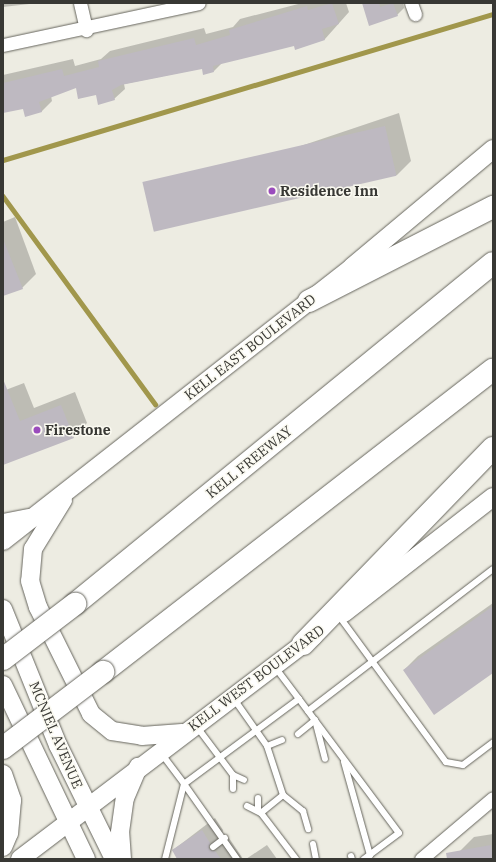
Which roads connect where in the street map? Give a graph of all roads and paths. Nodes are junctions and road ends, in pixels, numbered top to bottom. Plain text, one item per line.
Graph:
1 (80, 3) edge
2 (199, 3) edge
3 (86, 30) junction
4 (3, 45) edge
5 (493, 149) edge
6 (493, 207) edge
7 (493, 263) edge
8 (308, 301) junction
9 (493, 370) edge
10 (493, 448) edge
11 (70, 489) junction
12 (491, 503) edge
13 (41, 512) junction
14 (3, 523) edge
15 (3, 542) edge
16 (493, 569) edge
17 (3, 609) edge
18 (339, 616) junction
19 (303, 644) junction
20 (3, 659) edge
21 (373, 662) junction
22 (274, 665) junction
23 (3, 685) edge
24 (232, 697) junction
25 (299, 699) junction
26 (308, 711) junction
27 (315, 720) junction
28 (188, 729) junction
29 (256, 730) junction
30 (298, 734) dead end
31 (282, 740) dead end
32 (493, 742) edge
33 (267, 746) junction
34 (3, 748) edge
35 (159, 750) junction
36 (342, 757) junction
37 (220, 758) junction
38 (325, 759) dead end
39 (138, 766) junction
40 (3, 774) edge
41 (232, 775) junction
42 (244, 780) dead end
43 (184, 784) junction
44 (233, 789) dead end
45 (283, 795) junction
46 (258, 798) dead end
47 (493, 798) edge
48 (86, 806) junction
49 (247, 806) dead end
50 (259, 811) junction
51 (67, 821) junction
52 (308, 829) dead end
53 (225, 838) junction
54 (313, 844) dead end
55 (3, 847) edge
56 (213, 847) dead end
57 (370, 854) junction
58 (426, 857) edge
59 (20, 859) edge
60 (86, 859) edge
61 (114, 859) edge
62 (122, 859) edge
63 (165, 859) edge
64 (237, 859) edge
65 (296, 859) edge
66 (316, 859) edge
67 (364, 859) edge

1 - 3 street
2 - 3 street
3 - 4 street
5 - 8 main road, KELL EAST BOULEVARD
6 - 8 highway
7 - 20 highway, KELL FREEWAY, bridge
8 - 11 main road, KELL EAST BOULEVARD
9 - 34 highway, bridge
10 - 19 highway
11 - 13 main road, KELL EAST BOULEVARD
11 - 28 main road
12 - 18 main road, KELL WEST BOULEVARD
13 - 14 main road
13 - 15 main road, KELL EAST BOULEVARD
16 - 21 lane
17 - 48 main road, MCNIEL AVENUE
18 - 19 main road, KELL WEST BOULEVARD
18 - 21 lane
19 - 22 main road, KELL WEST BOULEVARD
21 - 26 lane
21 - 32 lane
22 - 24 main road, KELL WEST BOULEVARD
22 - 25 lane
23 - 51 main road, MCNIEL AVENUE
24 - 28 main road, KELL WEST BOULEVARD
24 - 29 lane
25 - 26 lane
25 - 29 lane
26 - 27 lane
27 - 30 lane
27 - 36 lane
27 - 38 lane
28 - 35 main road, KELL WEST BOULEVARD
28 - 37 lane
29 - 33 lane
29 - 37 lane
31 - 33 lane
33 - 45 lane
35 - 39 main road, KELL WEST BOULEVARD
35 - 43 lane
36 - 57 lane
36 - 57 lane
37 - 41 lane
37 - 43 lane
39 - 48 main road, KELL WEST BOULEVARD
39 - 62 main road
40 - 55 main road
41 - 42 lane
41 - 44 lane
43 - 53 lane
43 - 63 lane
45 - 50 lane
45 - 52 lane
46 - 50 lane
47 - 58 street
48 - 51 main road, KELL WEST BOULEVARD
48 - 61 main road, MCNIEL AVENUE
49 - 50 lane
50 - 65 lane
51 - 59 main road, KELL WEST BOULEVARD
51 - 60 main road, MCNIEL AVENUE
53 - 56 lane
53 - 64 lane
54 - 66 lane
57 - 67 lane

